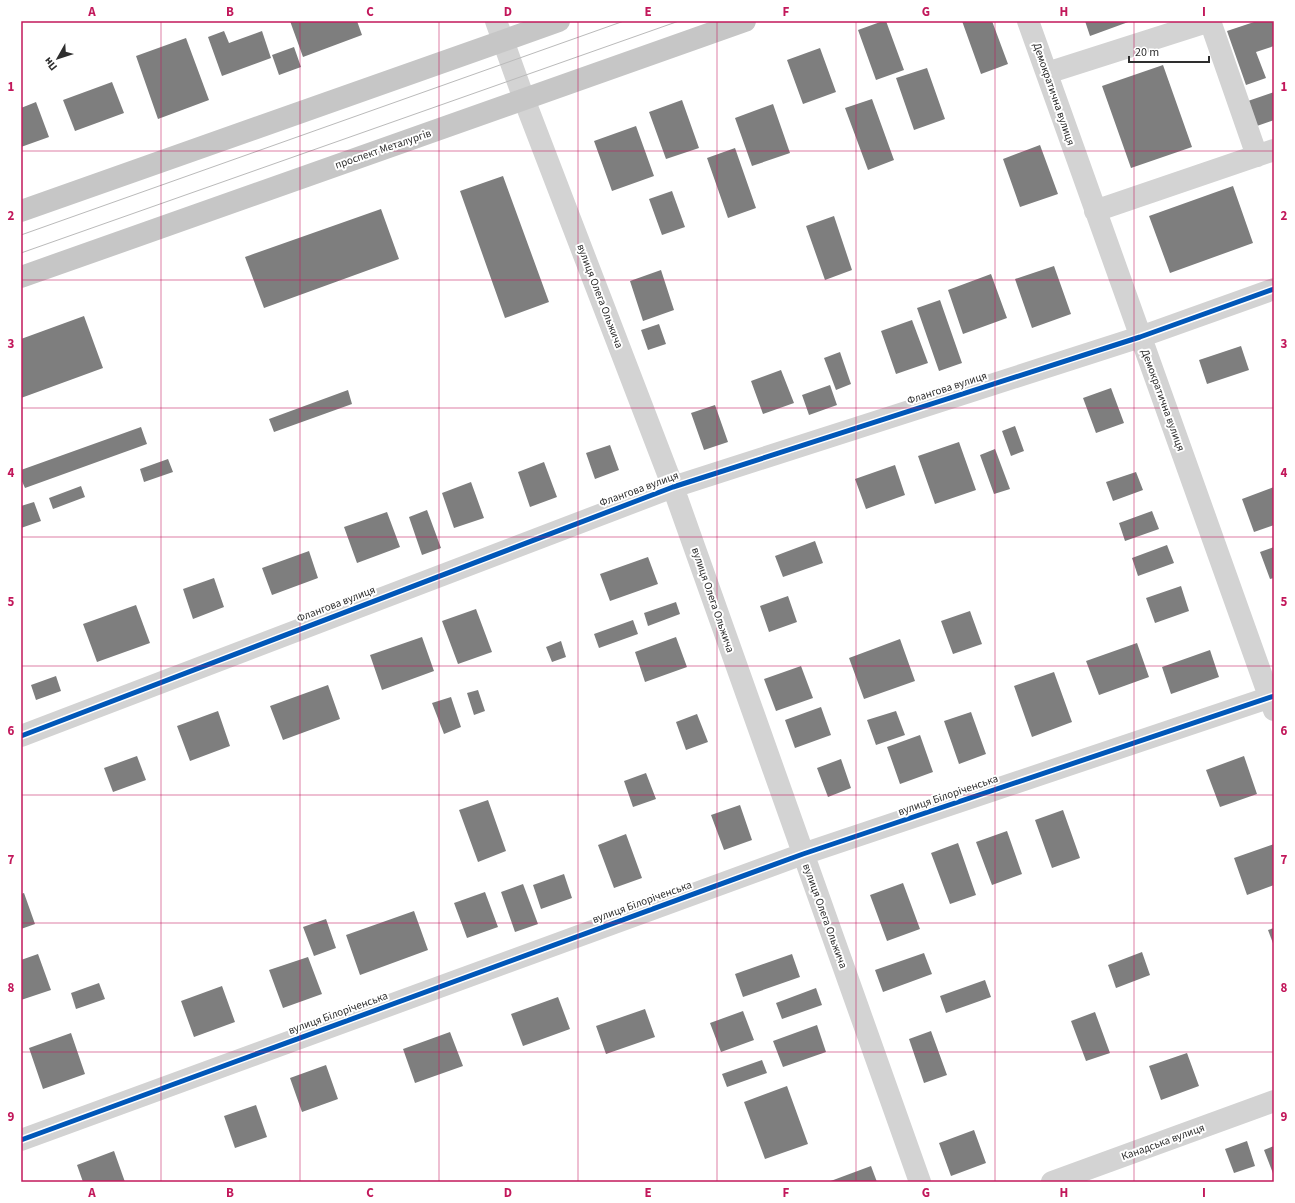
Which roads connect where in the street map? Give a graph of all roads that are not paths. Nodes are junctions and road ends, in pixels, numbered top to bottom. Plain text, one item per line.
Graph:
1 (559, 21) edge
2 (745, 21) edge
3 (1028, 21) edge
4 (1210, 21) edge
5 (500, 31) edge
6 (1047, 73) junction
7 (524, 99) junction
8 (1265, 153) edge
9 (21, 211) edge
10 (1095, 211) junction
11 (21, 276) edge
12 (1274, 289) edge
13 (1140, 337) junction
14 (673, 486) junction
15 (1273, 701) edge
16 (21, 736) edge
17 (803, 854) junction
18 (1274, 1101) edge
19 (21, 1140) edge
20 (920, 1182) edge
21 (1052, 1182) edge

1 - 5 main road
2 - 7 main road, проспект Металургів
3 - 6 street, Демократична вулиця
4 - 6 street
4 - 8 street
5 - 7 street, вулиця Олега Ольжича
5 - 9 main road
6 - 10 street, Демократична вулиця
7 - 11 main road, проспект Металургів
7 - 14 street, вулиця Олега Ольжича
8 - 10 street
10 - 13 street, Демократична вулиця
12 - 13 street, Флангова вулиця
13 - 14 street, Флангова вулиця
13 - 15 street, Демократична вулиця
14 - 16 street, Флангова вулиця
14 - 17 street, вулиця Олега Ольжича
15 - 17 street, вулиця Білоріченська
17 - 19 street, вулиця Білоріченська
17 - 20 street, вулиця Олега Ольжича
18 - 21 street, Канадська вулиця

